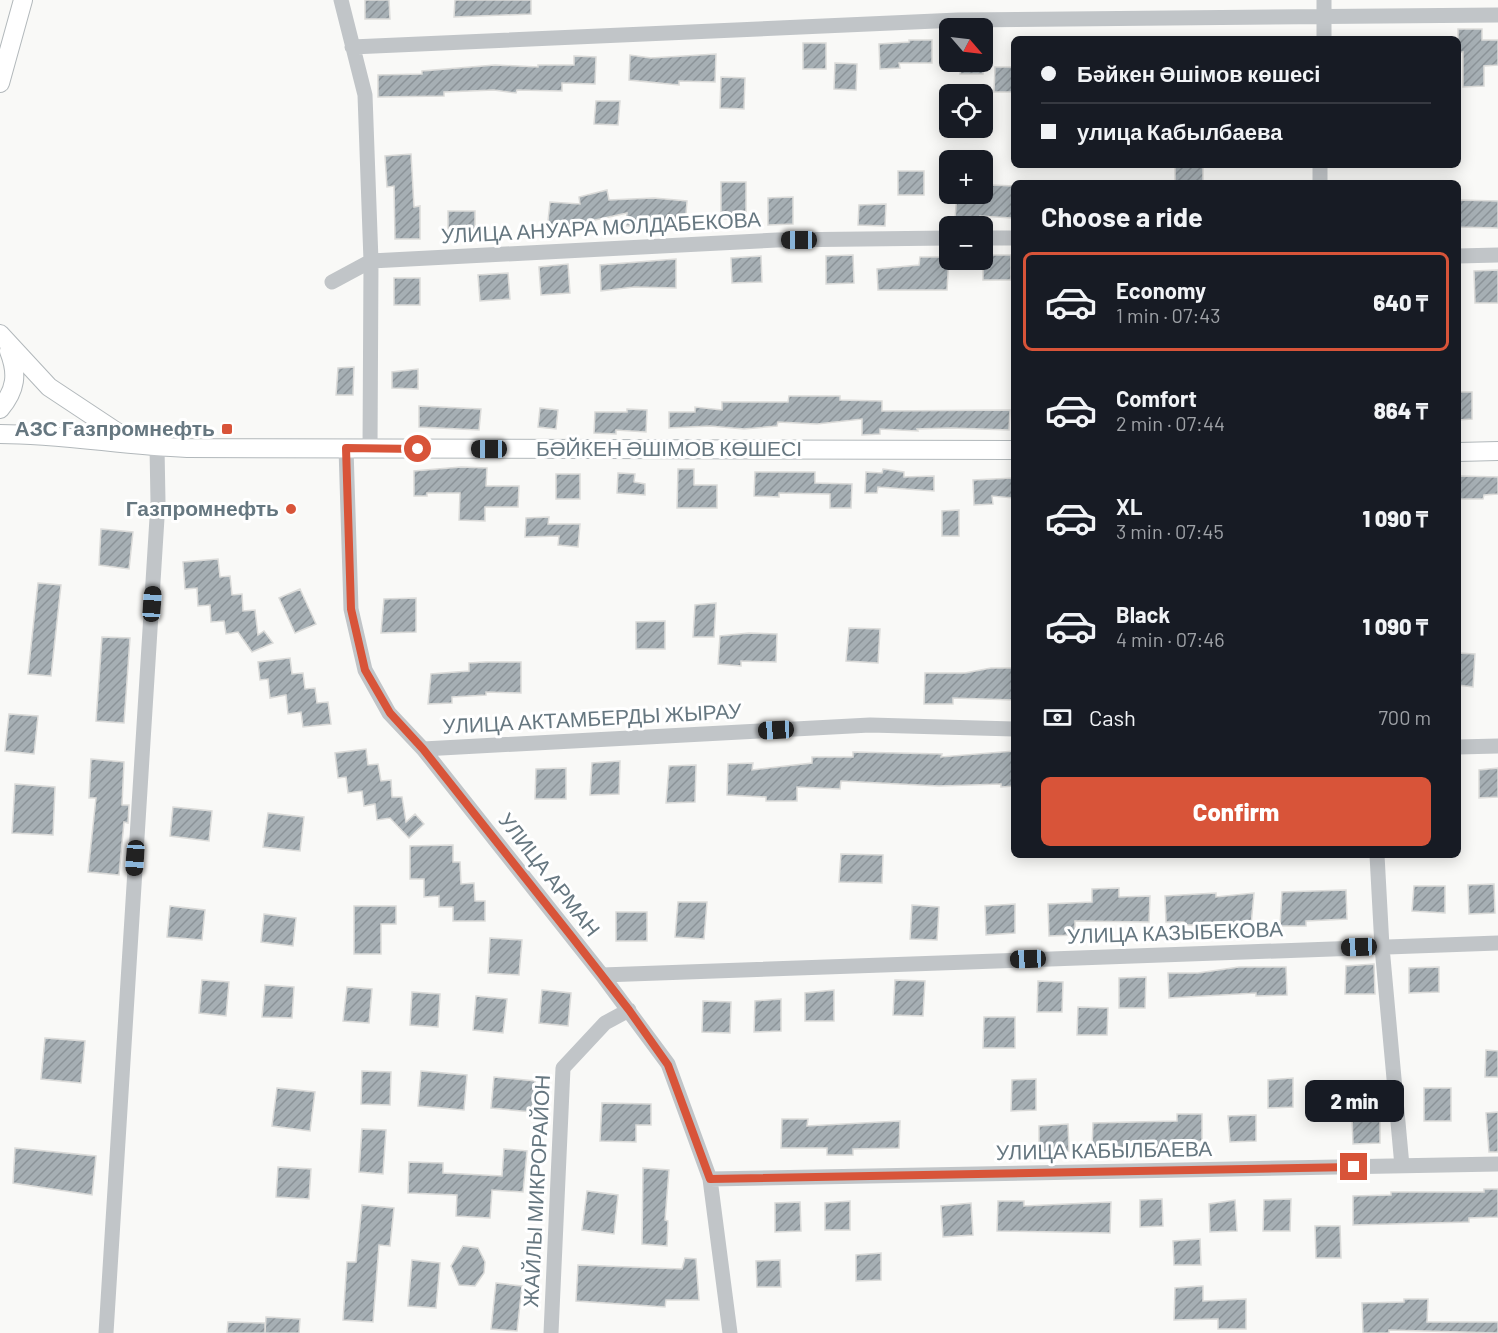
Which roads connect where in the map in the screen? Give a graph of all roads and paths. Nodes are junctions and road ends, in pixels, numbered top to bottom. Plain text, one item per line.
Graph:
1 (23, 0) edge
2 (341, 0) edge
3 (1324, 0) edge
4 (1498, 15) edge
5 (1325, 17) junction
6 (1324, 36) edge
7 (352, 47) junction
8 (0, 83) edge
9 (939, 238) edge
10 (993, 238) edge
11 (1011, 238) edge
12 (1498, 255) edge
13 (1461, 256) edge
14 (371, 261) junction
15 (332, 282) dead end
16 (3, 339) edge
17 (0, 409) edge
18 (0, 434) edge
19 (24, 434) junction
20 (148, 446) junction
21 (0, 447) edge
22 (346, 448) junction
23 (370, 449) junction
24 (1011, 450) edge
25 (1461, 452) edge
26 (1498, 452) edge
27 (1011, 729) edge
28 (1498, 746) edge
29 (1461, 747) edge
30 (423, 749) junction
31 (1377, 858) edge
32 (1498, 943) edge
33 (1382, 946) junction
34 (602, 975) junction
35 (629, 1010) junction
36 (1498, 1164) edge
37 (1402, 1166) junction
38 (710, 1179) junction
39 (106, 1333) edge
40 (551, 1333) edge
41 (730, 1333) edge

1 - 8 main road
2 - 7 street
3 - 5 street
4 - 5 street
5 - 6 street
5 - 7 street
7 - 14 street
9 - 14 street, УЛИЦА АНУАРА МОЛДАБЕКОВА
10 - 11 street
12 - 13 street
14 - 15 street, УЛИЦА АНУАРА МОЛДАБЕКОВА
14 - 23 street
16 - 17 main road
16 - 20 main road
18 - 19 main road, БӘЙКЕН ӘШІМОВ КӨШЕСІ
19 - 20 main road, БӘЙКЕН ӘШІМОВ КӨШЕСІ
19 - 21 main road
20 - 22 main road, БӘЙКЕН ӘШІМОВ КӨШЕСІ
20 - 39 street
22 - 23 main road, БӘЙКЕН ӘШІМОВ КӨШЕСІ
22 - 30 street, УЛИЦА АРМАН
23 - 24 main road, БӘЙКЕН ӘШІМОВ КӨШЕСІ
25 - 26 main road
27 - 30 street, УЛИЦА АКТАМБЕРДЫ ЖЫРАУ
28 - 29 street
30 - 34 street, УЛИЦА АРМАН
31 - 33 street
32 - 33 street, УЛИЦА КАЗЫБЕКОВА
33 - 34 street, УЛИЦА КАЗЫБЕКОВА
33 - 37 street
34 - 35 street, УЛИЦА АРМАН
35 - 38 street, УЛИЦА АРМАН
35 - 40 street, ЖАЙЛЫ МИКРОРАЙОН
36 - 37 street, УЛИЦА КАБЫЛБАЕВА
37 - 38 street, УЛИЦА КАБЫЛБАЕВА
38 - 41 street, УЛИЦА АРМАН

